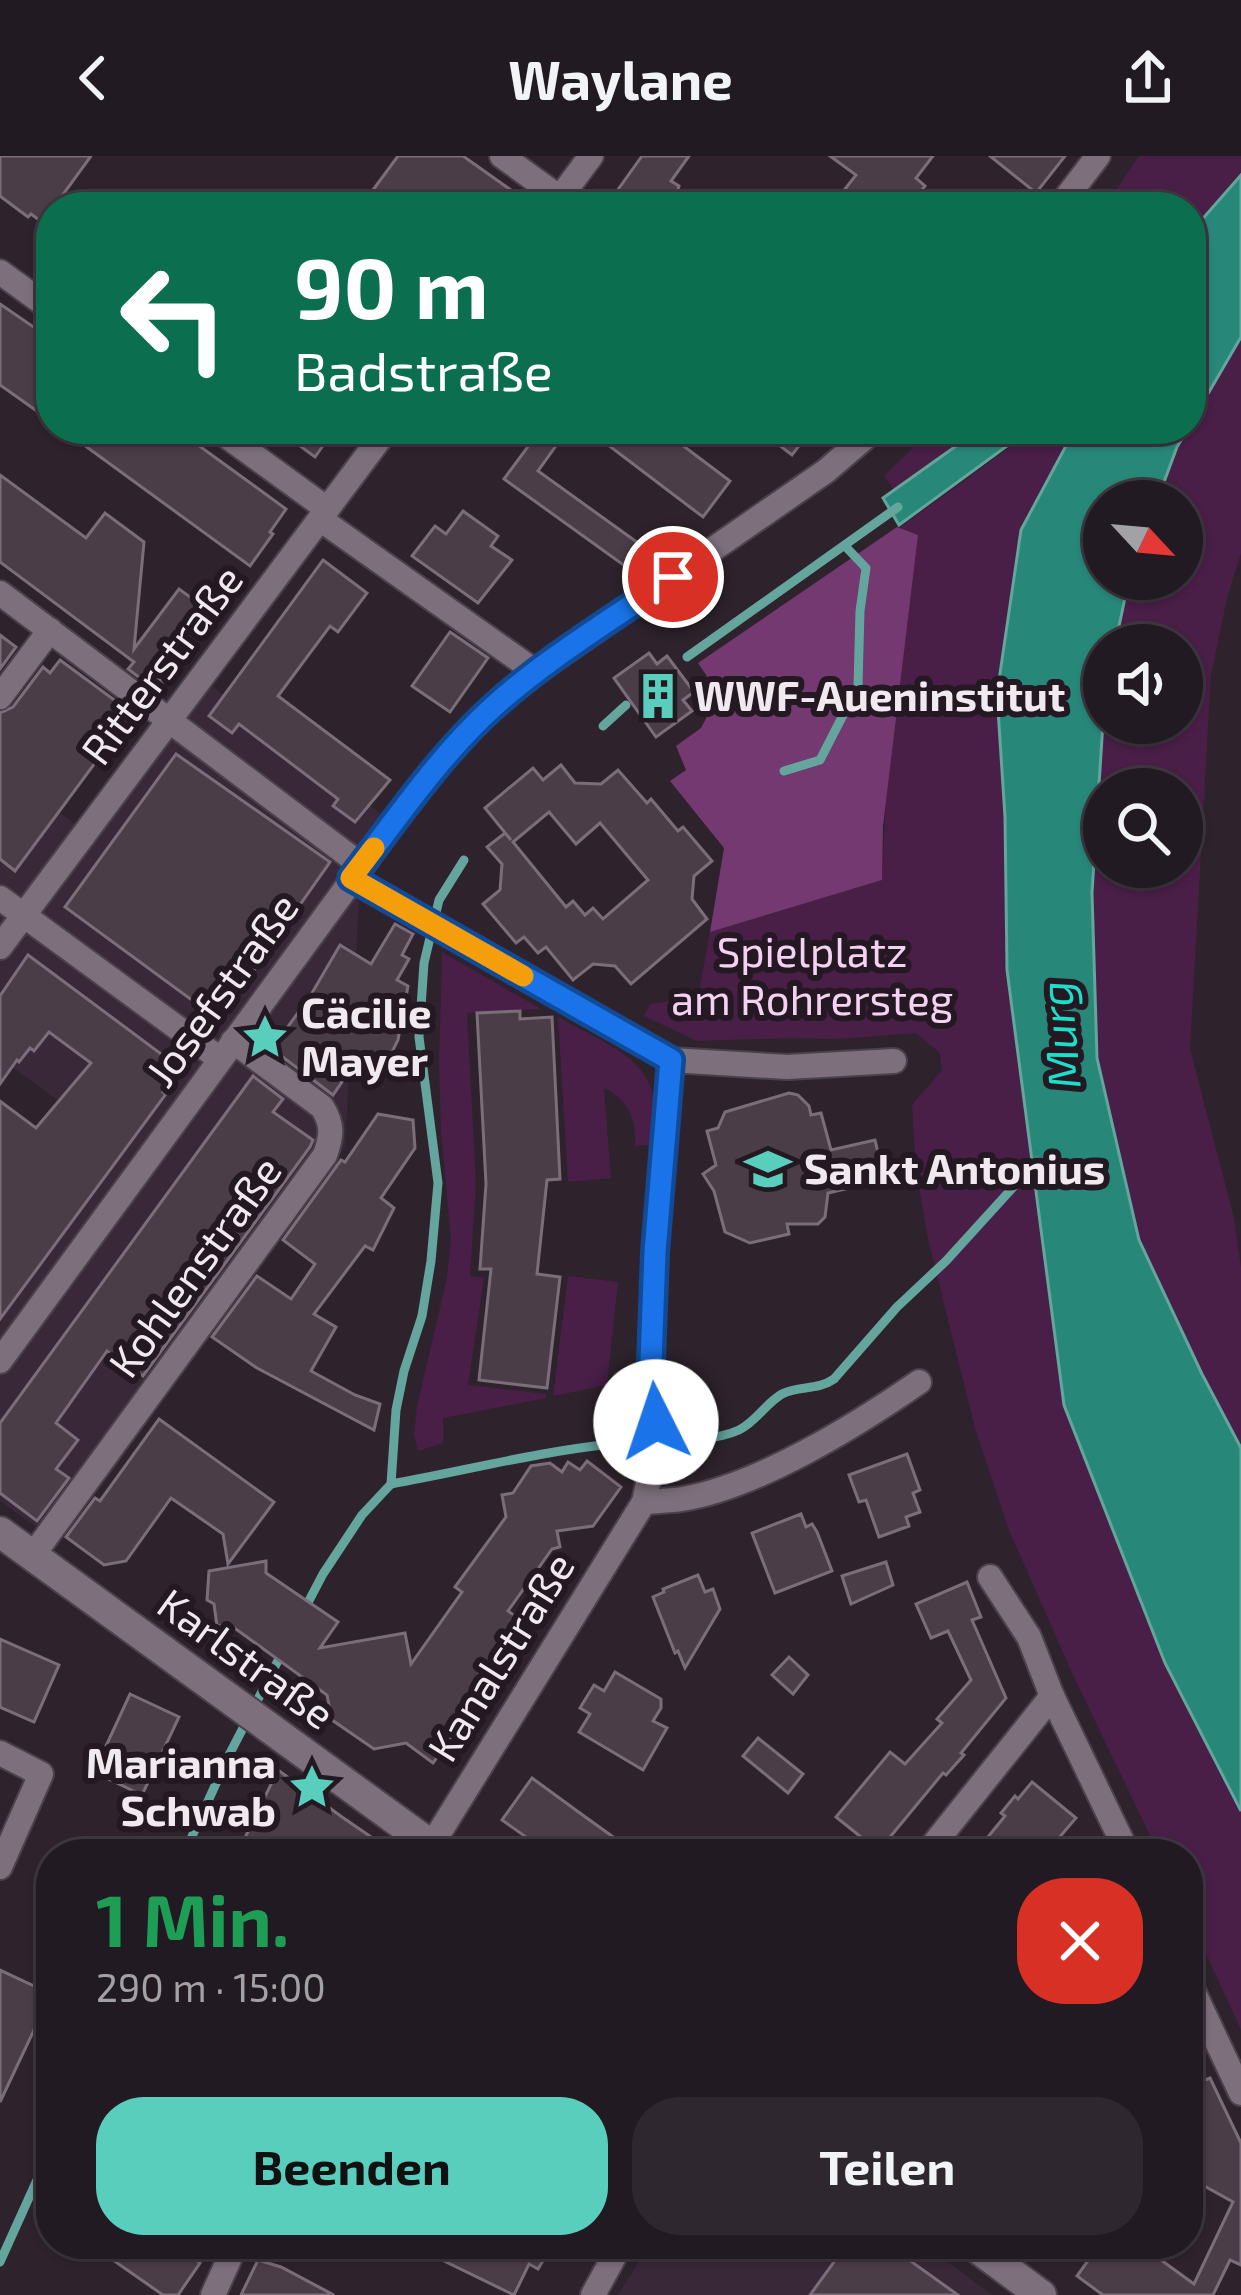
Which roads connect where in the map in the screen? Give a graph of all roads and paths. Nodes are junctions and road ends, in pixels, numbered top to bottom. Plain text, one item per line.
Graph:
1 (502, 156) edge
2 (591, 156) edge
3 (1098, 156) edge
4 (544, 192) edge
5 (564, 192) edge
6 (1070, 192) edge
7 (0, 272) edge
8 (36, 298) edge
9 (236, 444) edge
10 (376, 444) edge
11 (858, 444) edge
12 (324, 514) junction
13 (0, 592) edge
14 (50, 630) junction
15 (536, 672) junction
16 (0, 697) edge
17 (170, 720) junction
18 (356, 872) junction
19 (0, 898) edge
20 (24, 916) junction
21 (0, 947) edge
22 (226, 1050) junction
23 (671, 1060) junction
24 (894, 1061) dead end
25 (0, 1361) edge
26 (920, 1382) dead end
27 (644, 1502) junction
28 (0, 1532) edge
29 (33, 1556) junction
30 (990, 1577) dead end
31 (1052, 1696) junction
32 (0, 1753) edge
33 (418, 1839) edge
34 (441, 1839) edge
35 (938, 1839) edge
36 (1121, 1839) edge
37 (0, 1867) edge
38 (1203, 2012) edge
39 (1241, 2093) edge
40 (229, 2259) edge
41 (613, 2259) edge
42 (992, 2259) edge
43 (213, 2295) edge
44 (593, 2295) edge
45 (1041, 2295) edge

1 - 4 street
2 - 5 street
3 - 6 street
7 - 8 street
9 - 12 street
10 - 12 street, Ritterstraße
11 - 15 street, Josefstraße
12 - 15 street
12 - 17 street, Ritterstraße
13 - 14 street
14 - 16 street
14 - 17 street
15 - 18 street, Josefstraße
17 - 18 street
17 - 20 street, Ritterstraße
18 - 22 street, Josefstraße
18 - 23 street
19 - 20 street
20 - 21 street, Ritterstraße
20 - 22 street
22 - 25 street, Josefstraße
22 - 29 street, Kohlenstraße
23 - 24 street
23 - 27 street, Kanalstraße
26 - 27 street
27 - 34 street, Kanalstraße
28 - 29 street, Karlstraße
29 - 33 street, Karlstraße
30 - 31 street
31 - 35 street
31 - 36 street
32 - 37 street
38 - 39 street
40 - 43 street
41 - 44 street
42 - 45 street

